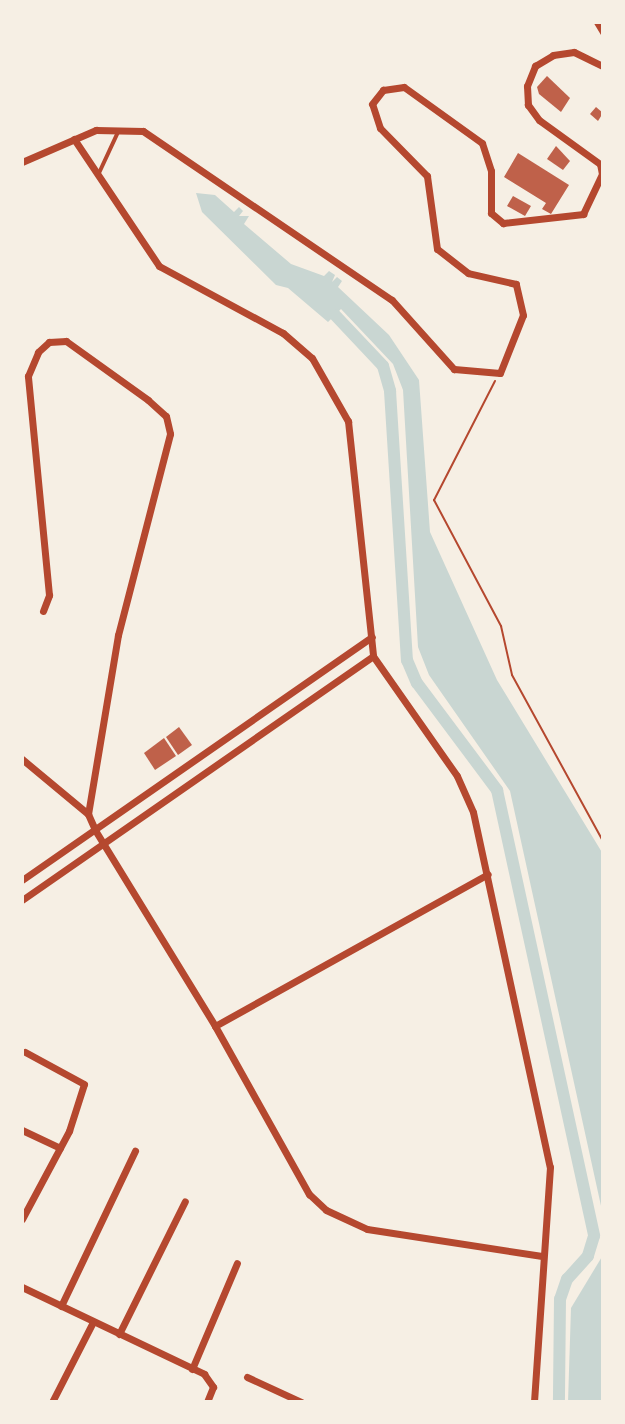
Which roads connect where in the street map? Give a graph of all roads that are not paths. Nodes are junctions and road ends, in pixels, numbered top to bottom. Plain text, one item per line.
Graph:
1 (597, 22) edge
2 (603, 32) edge
3 (603, 66) edge
4 (120, 128) junction
5 (74, 139) junction
6 (22, 162) edge
7 (98, 175) junction
8 (43, 611) dead end
9 (372, 637) junction
10 (373, 656) junction
11 (226, 737) junction
12 (236, 751) junction
13 (22, 759) edge
14 (88, 814) junction
15 (95, 830) junction
16 (103, 842) junction
17 (488, 874) junction
18 (22, 880) edge
19 (22, 900) edge
20 (215, 1026) junction
21 (25, 1052) dead end
22 (22, 1130) edge
23 (60, 1148) junction
24 (135, 1151) dead end
25 (185, 1201) dead end
26 (23, 1215) edge
27 (542, 1256) junction
28 (237, 1263) dead end
29 (23, 1291) edge
30 (61, 1306) junction
31 (93, 1322) junction
32 (119, 1334) junction
33 (192, 1369) junction
34 (247, 1377) dead end
35 (52, 1402) edge
36 (207, 1402) edge
37 (301, 1402) edge
38 (534, 1402) edge

1 - 2 street
3 - 4 street
4 - 5 street
4 - 7 lane
5 - 6 street
5 - 7 street
7 - 9 street
8 - 14 street
9 - 10 street
9 - 11 street
10 - 12 street
10 - 17 street
11 - 12 street
11 - 15 street
12 - 16 street
13 - 14 street
14 - 15 street
15 - 16 street
15 - 18 street
16 - 19 street
16 - 20 street
17 - 20 street
17 - 27 street
20 - 27 street
21 - 23 street
22 - 23 street
23 - 26 street
24 - 30 street
25 - 32 street
27 - 38 street
28 - 33 street
29 - 30 street
30 - 31 street
31 - 32 street
31 - 35 street
32 - 33 street
33 - 36 street
34 - 37 street

